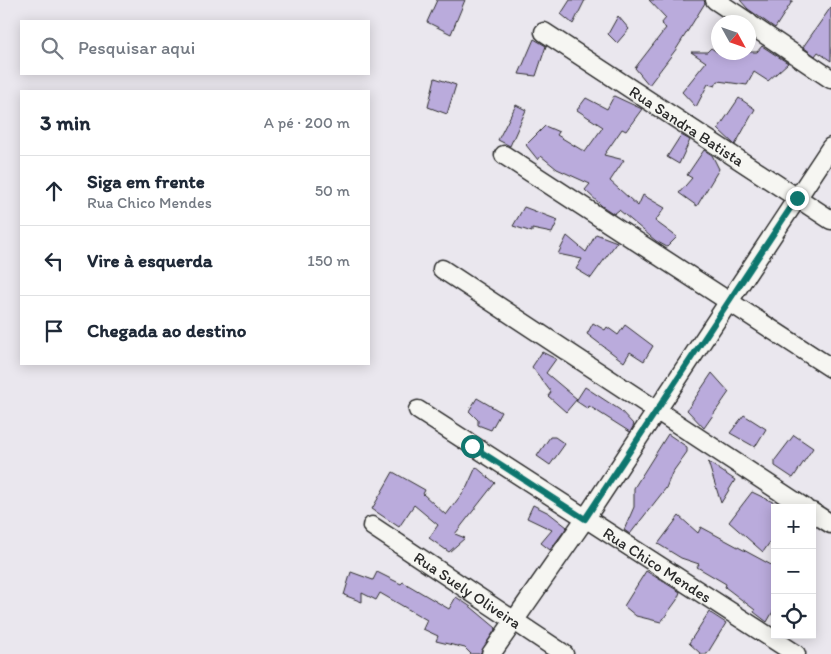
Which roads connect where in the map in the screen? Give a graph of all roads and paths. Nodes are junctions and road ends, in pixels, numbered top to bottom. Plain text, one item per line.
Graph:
1 (715, 0) edge
2 (737, 15) edge
3 (756, 28) edge
4 (544, 32) dead end
5 (831, 79) edge
6 (831, 147) edge
7 (504, 155) dead end
8 (797, 198) junction
9 (831, 220) edge
10 (442, 269) dead end
11 (727, 302) junction
12 (831, 368) edge
13 (418, 410) dead end
14 (655, 411) junction
15 (799, 504) edge
16 (816, 515) edge
17 (585, 519) junction
18 (831, 524) edge
19 (372, 526) dead end
20 (514, 622) junction
21 (491, 654) edge
22 (564, 654) edge
23 (796, 654) edge

1 - 2 street
3 - 5 street
4 - 8 street, Rua Sandra Batista
6 - 8 street
7 - 11 street
8 - 9 street, Rua Sandra Batista
8 - 11 street
10 - 14 street
11 - 12 street
11 - 14 street
13 - 17 street, Rua Chico Mendes
14 - 15 street
14 - 17 street
16 - 18 street
17 - 20 street
17 - 23 street, Rua Chico Mendes
19 - 20 street, Rua Suely Oliveira
20 - 21 street
20 - 22 street, Rua Suely Oliveira

